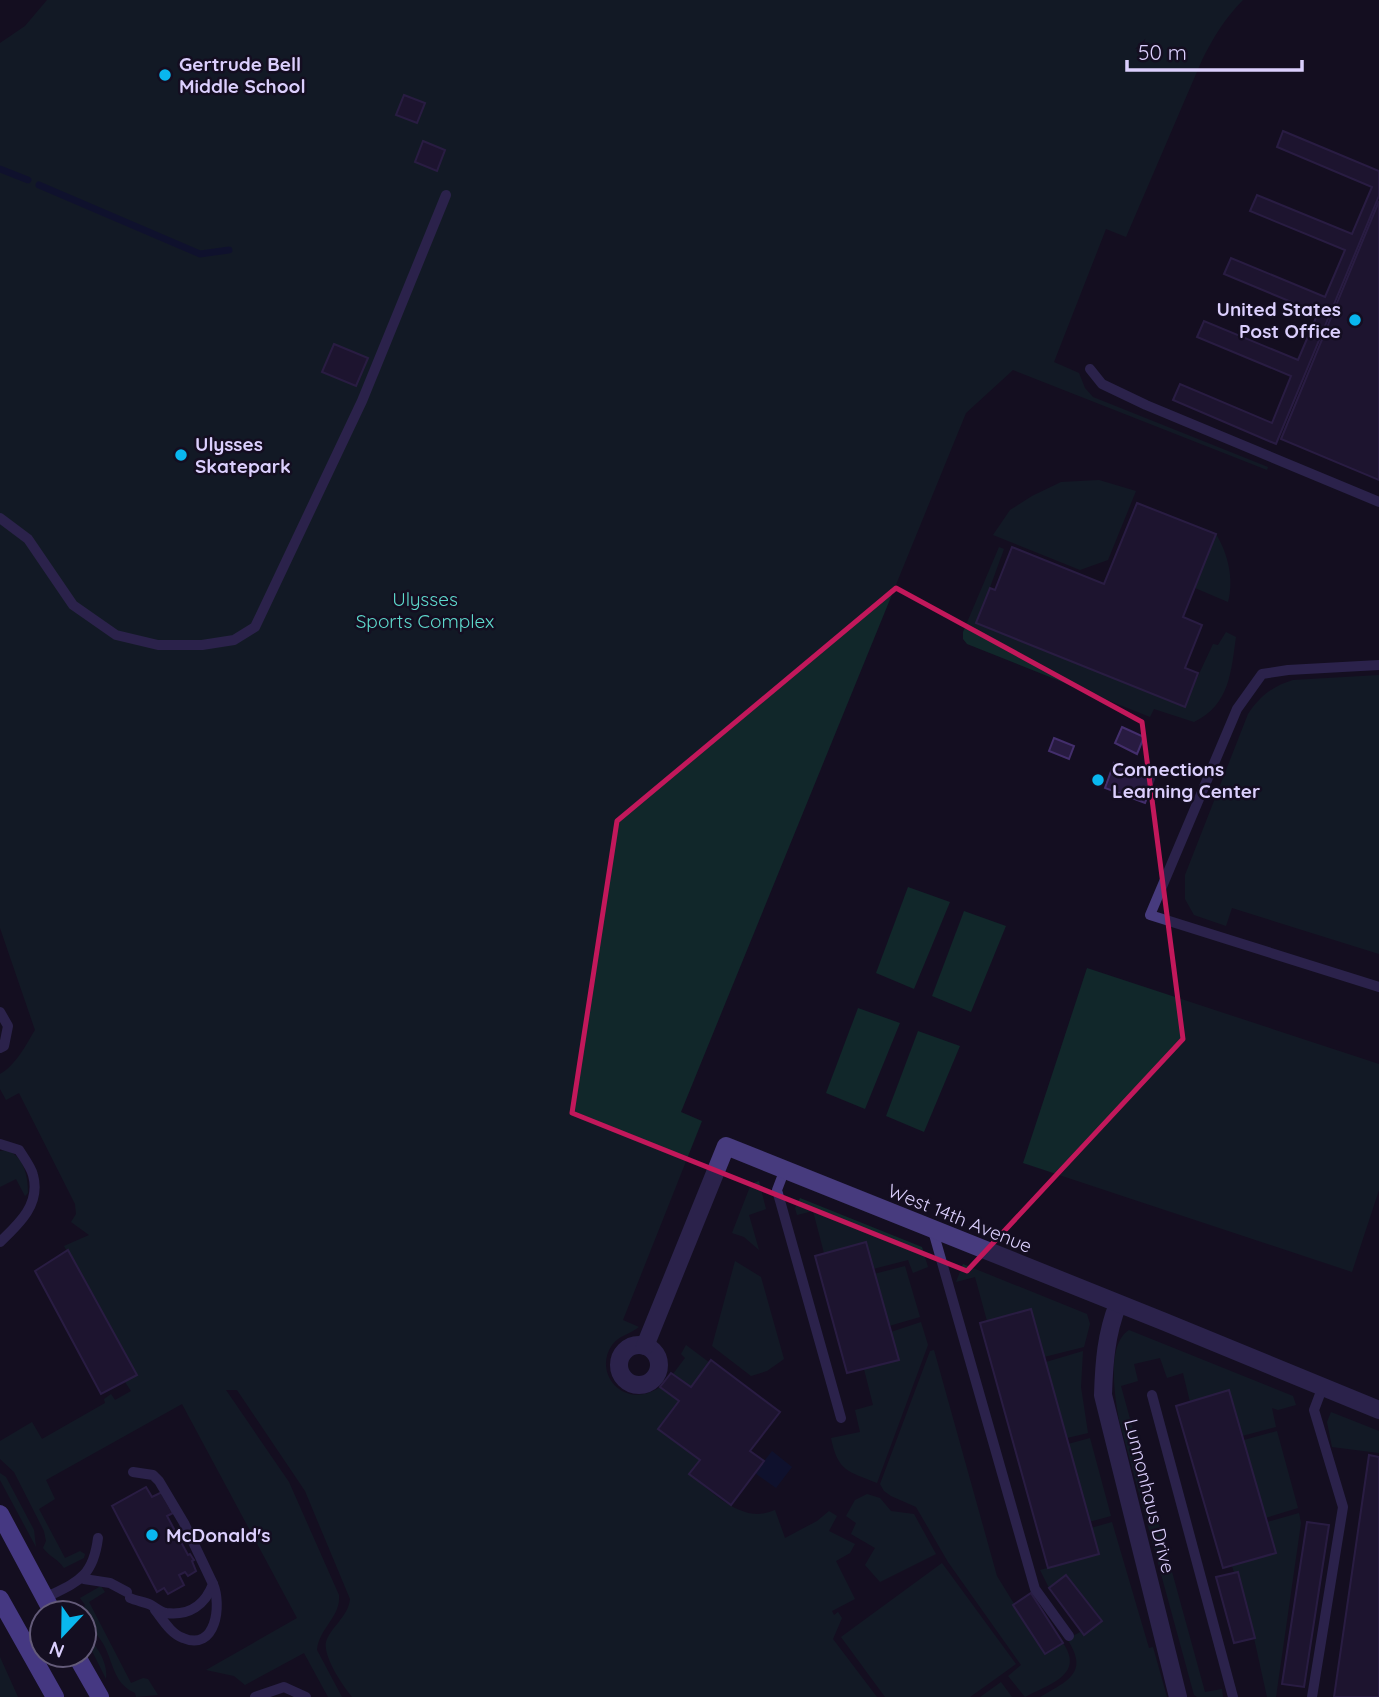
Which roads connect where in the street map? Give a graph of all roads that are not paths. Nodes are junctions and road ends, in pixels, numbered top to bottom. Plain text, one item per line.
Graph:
1 (446, 195) dead end
2 (1090, 369) dead end
3 (1379, 502) edge
4 (0, 518) edge
5 (1379, 665) edge
6 (1379, 987) edge
7 (0, 1012) edge
8 (0, 1048) edge
9 (0, 1144) edge
10 (785, 1169) junction
11 (933, 1231) junction
12 (0, 1242) edge
13 (1118, 1304) junction
14 (645, 1346) dead end
15 (1323, 1386) junction
16 (1152, 1395) dead end
17 (1379, 1410) edge
18 (841, 1418) dead end
19 (133, 1472) dead end
20 (0, 1514) edge
21 (98, 1538) dead end
22 (84, 1579) junction
23 (213, 1584) junction
24 (0, 1599) edge
25 (46, 1599) edge
26 (57, 1599) edge
27 (150, 1605) junction
28 (5, 1620) edge
29 (1069, 1636) dead end
30 (84, 1669) edge
31 (55, 1697) edge
32 (100, 1697) edge
33 (255, 1697) edge
34 (306, 1697) edge
35 (1178, 1697) edge
36 (1233, 1697) edge
37 (1312, 1697) edge

1 - 4 lane
2 - 3 lane
5 - 6 lane
7 - 8 lane
9 - 12 lane
10 - 11 street, West 14th Avenue
10 - 14 street, West 14th Avenue
10 - 18 lane
11 - 13 street, West 14th Avenue
11 - 29 lane
13 - 15 street, West 14th Avenue
13 - 35 street, Lunnonhaus Drive
15 - 17 street, West 14th Avenue
15 - 37 lane
16 - 36 lane
19 - 23 lane
20 - 25 main road
21 - 22 lane
22 - 26 lane
22 - 27 lane
23 - 27 lane
23 - 27 lane
24 - 28 main road
28 - 31 main road
30 - 32 main road
33 - 34 lane

